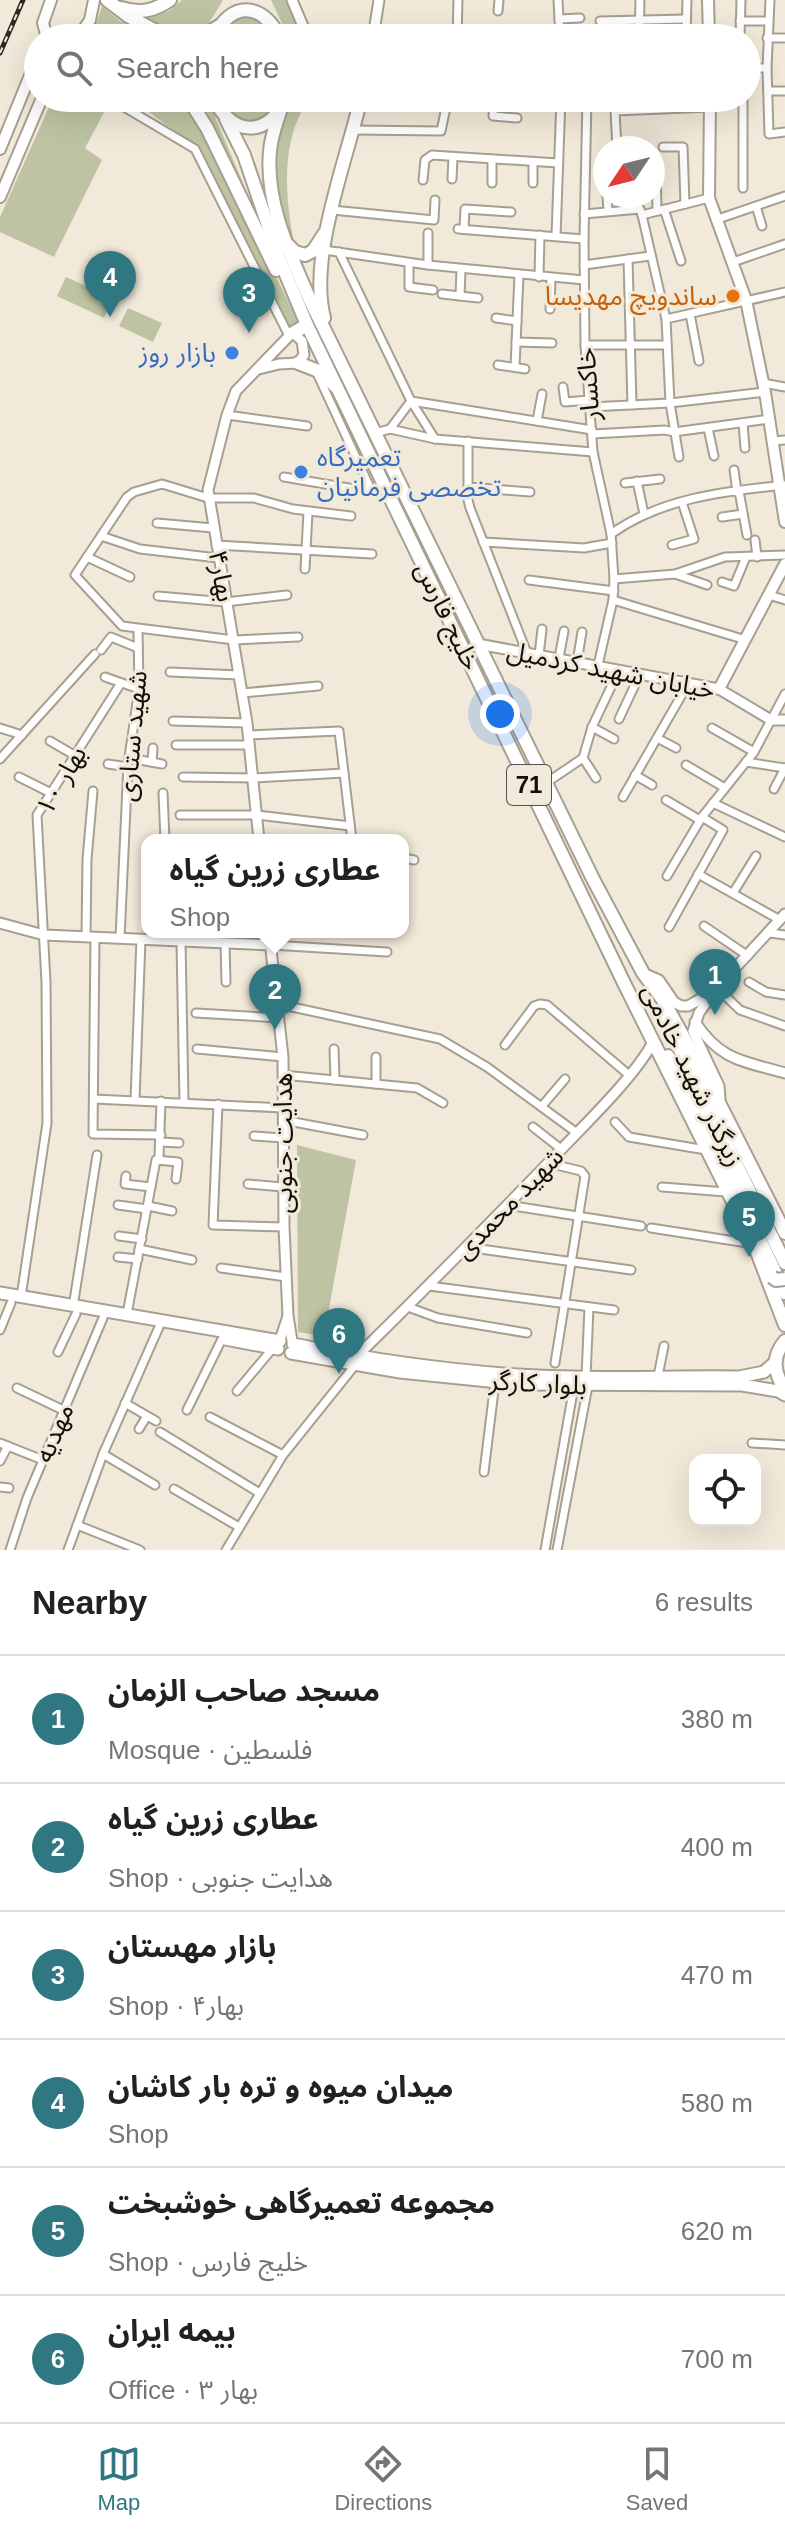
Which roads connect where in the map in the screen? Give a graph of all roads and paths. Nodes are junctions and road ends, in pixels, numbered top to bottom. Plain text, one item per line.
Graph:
1 (51, 0) edge
2 (94, 0) edge
3 (170, 0) edge
4 (230, 0) edge
5 (264, 0) edge
6 (292, 0) edge
7 (379, 0) edge
8 (458, 0) edge
9 (499, 0) edge
10 (558, 0) edge
11 (640, 0) edge
12 (687, 0) edge
13 (708, 0) edge
14 (741, 0) edge
15 (770, 0) edge
16 (108, 1) edge
17 (498, 11) dead end
18 (580, 18) dead end
19 (559, 19) junction
20 (686, 19) junction
21 (639, 20) junction
22 (600, 21) dead end
23 (740, 21) joint
24 (768, 21) junction
25 (43, 24) edge
26 (88, 24) edge
27 (143, 24) edge
28 (220, 24) edge
29 (222, 24) edge
30 (273, 24) edge
31 (274, 24) edge
32 (302, 24) edge
33 (375, 24) edge
34 (457, 24) edge
35 (559, 24) edge
36 (639, 24) edge
37 (686, 24) edge
38 (709, 24) edge
39 (767, 38) junction
40 (785, 38) edge
41 (761, 68) edge
42 (767, 68) junction
43 (24, 90) edge
44 (768, 91) junction
45 (785, 91) edge
46 (36, 112) edge
47 (133, 112) edge
48 (197, 112) edge
49 (222, 112) edge
50 (275, 112) edge
51 (280, 112) edge
52 (358, 112) edge
53 (445, 112) edge
54 (493, 112) edge
55 (560, 112) edge
56 (587, 112) edge
57 (615, 112) edge
58 (710, 112) edge
59 (743, 112) edge
60 (517, 118) dead end
61 (226, 119) junction
62 (354, 130) junction
63 (785, 132) edge
64 (616, 136) edge
65 (665, 147) edge
66 (0, 149) edge
67 (453, 157) junction
68 (492, 159) junction
69 (269, 161) junction
70 (533, 162) junction
71 (558, 163) junction
72 (247, 164) junction
73 (452, 179) dead end
74 (423, 180) dead end
75 (492, 183) dead end
76 (533, 183) dead end
77 (743, 188) dead end
78 (0, 197) edge
79 (783, 197) edge
80 (709, 198) junction
81 (435, 200) dead end
82 (685, 204) junction
83 (756, 206) junction
84 (785, 207) edge
85 (608, 208) edge
86 (332, 210) junction
87 (661, 210) junction
88 (608, 211) junction
89 (511, 212) dead end
90 (584, 214) junction
91 (642, 215) junction
92 (718, 219) junction
93 (762, 226) dead end
94 (328, 228) junction
95 (428, 233) dead end
96 (540, 235) junction
97 (556, 236) junction
98 (584, 239) junction
99 (287, 244) junction
100 (785, 244) edge
101 (324, 250) junction
102 (339, 252) junction
103 (650, 256) junction
104 (628, 259) junction
105 (681, 261) dead end
106 (733, 262) junction
107 (409, 263) junction
108 (428, 265) junction
109 (584, 265) junction
110 (461, 269) junction
111 (519, 275) junction
112 (539, 277) junction
113 (551, 278) junction
114 (584, 280) junction
115 (433, 290) dead end
116 (785, 292) edge
117 (442, 294) dead end
118 (460, 296) junction
119 (478, 298) dead end
120 (746, 300) junction
121 (550, 309) dead end
122 (690, 314) junction
123 (496, 318) dead end
124 (666, 319) junction
125 (517, 321) junction
126 (307, 325) junction
127 (291, 335) junction
128 (516, 342) junction
129 (552, 343) dead end
130 (585, 345) junction
131 (630, 345) junction
132 (667, 345) junction
133 (337, 355) junction
134 (699, 361) dead end
135 (298, 363) junction
136 (498, 365) dead end
137 (515, 367) junction
138 (259, 369) junction
139 (315, 369) junction
140 (525, 369) dead end
141 (563, 387) dead end
142 (785, 387) edge
143 (764, 388) junction
144 (542, 394) dead end
145 (344, 398) junction
146 (411, 401) junction
147 (670, 403) junction
148 (590, 404) junction
149 (632, 405) junction
150 (227, 415) junction
151 (769, 419) junction
152 (537, 421) junction
153 (743, 423) junction
154 (307, 426) dead end
155 (708, 428) junction
156 (390, 429) junction
157 (592, 432) junction
158 (674, 432) junction
159 (375, 433) junction
160 (435, 439) junction
161 (785, 440) edge
162 (468, 441) junction
163 (773, 441) junction
164 (745, 448) dead end
165 (593, 452) junction
166 (714, 456) dead end
167 (679, 457) dead end
168 (734, 470) dead end
169 (284, 477) dead end
170 (660, 479) dead end
171 (637, 481) junction
172 (625, 483) dead end
173 (782, 485) edge
174 (468, 487) junction
175 (387, 488) junction
176 (738, 491) junction
177 (372, 492) junction
178 (530, 492) dead end
179 (208, 498) junction
180 (682, 502) junction
181 (308, 512) junction
182 (644, 514) junction
183 (743, 514) junction
184 (351, 516) dead end
185 (722, 517) dead end
186 (785, 522) edge
187 (157, 523) dead end
188 (213, 528) junction
189 (747, 535) dead end
190 (101, 536) junction
191 (612, 539) junction
192 (755, 540) dead end
193 (483, 542) junction
194 (216, 545) junction
195 (672, 545) dead end
196 (305, 550) junction
197 (372, 554) dead end
198 (785, 555) edge
199 (87, 557) junction
200 (746, 557) junction
201 (757, 557) junction
202 (218, 558) junction
203 (785, 564) edge
204 (305, 569) dead end
205 (675, 574) junction
206 (130, 577) dead end
207 (614, 579) junction
208 (529, 580) dead end
209 (722, 582) dead end
210 (707, 585) dead end
211 (287, 595) dead end
212 (769, 595) junction
213 (158, 596) dead end
214 (613, 596) junction
215 (785, 600) edge
216 (226, 602) junction
217 (542, 629) dead end
218 (138, 630) junction
219 (564, 631) dead end
220 (582, 632) dead end
221 (298, 637) dead end
222 (234, 640) junction
223 (746, 640) junction
224 (478, 644) junction
225 (138, 648) junction
226 (527, 653) junction
227 (539, 655) junction
228 (559, 658) junction
229 (577, 662) junction
230 (598, 665) junction
231 (619, 670) junction
232 (170, 672) dead end
233 (640, 674) junction
234 (239, 675) junction
235 (105, 677) dead end
236 (121, 683) junction
237 (688, 684) junction
238 (318, 686) dead end
239 (139, 689) junction
240 (719, 689) junction
241 (242, 693) junction
242 (785, 694) edge
243 (619, 719) dead end
244 (771, 720) junction
245 (785, 720) edge
246 (173, 721) dead end
247 (247, 723) junction
248 (592, 727) junction
249 (0, 728) edge
250 (712, 728) dead end
251 (22, 735) junction
252 (657, 738) junction
253 (614, 739) dead end
254 (250, 740) junction
255 (50, 741) dead end
256 (176, 745) dead end
257 (153, 748) dead end
258 (676, 748) dead end
259 (754, 752) junction
260 (74, 755) junction
261 (129, 758) junction
262 (583, 758) junction
263 (0, 759) edge
264 (152, 762) junction
265 (746, 762) junction
266 (108, 764) dead end
267 (162, 764) dead end
268 (686, 765) dead end
269 (128, 767) junction
270 (785, 768) edge
271 (344, 773) junction
272 (635, 775) junction
273 (19, 777) dead end
274 (183, 777) dead end
275 (254, 778) junction
276 (596, 778) dead end
277 (546, 783) junction
278 (652, 785) dead end
279 (725, 788) junction
280 (774, 789) dead end
281 (93, 791) dead end
282 (49, 792) junction
283 (163, 793) dead end
284 (623, 797) dead end
285 (666, 800) dead end
286 (713, 803) junction
287 (180, 815) dead end
288 (257, 815) junction
289 (701, 818) junction
290 (350, 826) junction
291 (165, 834) edge
292 (259, 834) edge
293 (351, 834) edge
294 (785, 837) edge
295 (756, 856) dead end
296 (409, 859) edge
297 (414, 860) dead end
298 (698, 874) junction
299 (667, 876) dead end
300 (733, 893) junction
301 (782, 917) edge
302 (0, 923) edge
303 (704, 926) dead end
304 (669, 927) dead end
305 (770, 933) junction
306 (44, 935) junction
307 (785, 935) edge
308 (91, 937) junction
309 (120, 938) junction
310 (150, 938) edge
311 (174, 938) edge
312 (270, 938) edge
313 (141, 939) junction
314 (181, 941) junction
315 (225, 943) junction
316 (271, 945) junction
317 (387, 952) dead end
318 (748, 956) junction
319 (643, 973) junction
320 (226, 982) dead end
321 (749, 982) dead end
322 (624, 983) junction
323 (716, 989) junction
324 (785, 995) edge
325 (278, 1004) junction
326 (196, 1013) dead end
327 (279, 1018) junction
328 (695, 1022) junction
329 (785, 1026) edge
330 (653, 1042) junction
331 (505, 1045) dead end
332 (197, 1049) dead end
333 (334, 1049) dead end
334 (726, 1056) junction
335 (283, 1057) junction
336 (376, 1057) dead end
337 (662, 1060) junction
338 (710, 1069) junction
339 (785, 1073) edge
340 (283, 1075) junction
341 (629, 1075) junction
342 (565, 1079) dead end
343 (335, 1080) junction
344 (376, 1084) junction
345 (94, 1099) junction
346 (135, 1100) junction
347 (161, 1101) junction
348 (184, 1102) junction
349 (443, 1103) dead end
350 (218, 1104) junction
351 (542, 1106) junction
352 (721, 1107) junction
353 (283, 1108) junction
354 (283, 1120) junction
355 (615, 1122) dead end
356 (533, 1127) dead end
357 (577, 1133) junction
358 (363, 1135) dead end
359 (254, 1136) dead end
360 (161, 1138) junction
361 (283, 1138) junction
362 (179, 1143) dead end
363 (561, 1149) junction
364 (706, 1150) junction
365 (97, 1155) dead end
366 (158, 1159) junction
367 (548, 1163) junction
368 (756, 1174) junction
369 (126, 1176) dead end
370 (176, 1179) dead end
371 (248, 1184) dead end
372 (151, 1187) junction
373 (283, 1187) junction
374 (662, 1187) dead end
375 (726, 1192) junction
376 (118, 1205) dead end
377 (507, 1205) junction
378 (147, 1207) junction
379 (172, 1211) dead end
380 (577, 1215) junction
381 (641, 1226) dead end
382 (284, 1227) junction
383 (651, 1228) dead end
384 (785, 1233) edge
385 (119, 1236) dead end
386 (142, 1239) junction
387 (754, 1244) junction
388 (181, 1246) dead end
389 (466, 1247) junction
390 (139, 1249) junction
391 (785, 1249) edge
392 (118, 1257) dead end
393 (179, 1258) junction
394 (138, 1259) junction
395 (760, 1259) junction
396 (192, 1260) dead end
397 (570, 1261) junction
398 (785, 1263) edge
399 (221, 1268) dead end
400 (631, 1270) dead end
401 (286, 1277) junction
402 (778, 1278) edge
403 (429, 1286) junction
404 (0, 1293) edge
405 (785, 1293) edge
406 (11, 1300) edge
407 (565, 1303) junction
408 (408, 1307) junction
409 (589, 1307) junction
410 (75, 1310) junction
411 (614, 1310) dead end
412 (127, 1314) junction
413 (103, 1318) junction
414 (785, 1325) edge
415 (159, 1327) junction
416 (0, 1330) edge
417 (527, 1333) dead end
418 (222, 1339) junction
419 (785, 1341) edge
420 (284, 1345) junction
421 (664, 1346) dead end
422 (58, 1352) dead end
423 (356, 1360) junction
424 (775, 1362) junction
425 (555, 1363) dead end
426 (658, 1376) junction
427 (495, 1382) junction
428 (587, 1382) junction
429 (574, 1386) junction
430 (17, 1388) dead end
431 (237, 1391) dead end
432 (785, 1392) edge
433 (125, 1403) junction
434 (63, 1410) junction
435 (187, 1410) dead end
436 (147, 1416) junction
437 (210, 1417) dead end
438 (156, 1421) dead end
439 (139, 1429) dead end
440 (160, 1432) dead end
441 (752, 1443) dead end
442 (4, 1444) edge
443 (785, 1445) edge
444 (103, 1454) junction
445 (283, 1455) junction
446 (43, 1460) junction
447 (0, 1461) edge
448 (484, 1472) dead end
449 (155, 1485) dead end
450 (0, 1487) edge
451 (9, 1488) dead end
452 (174, 1489) dead end
453 (258, 1492) junction
454 (77, 1525) junction
455 (239, 1527) junction
456 (10, 1550) edge
457 (68, 1550) edge
458 (140, 1550) edge
459 (226, 1550) edge
460 (545, 1550) edge
461 (557, 1550) edge

1 - 25 main road
2 - 26 main road
3 - 16 highway
4 - 28 highway
5 - 31 highway
6 - 32 street
7 - 33 street
8 - 34 street
9 - 17 street
10 - 19 street
11 - 21 street
12 - 20 street
13 - 38 main road
14 - 23 street
15 - 24 street
16 - 27 highway
18 - 19 street
19 - 35 street
20 - 21 street
20 - 37 street
21 - 22 street
21 - 36 street
23 - 24 street
24 - 39 street
29 - 30 highway
39 - 40 street
39 - 42 street
41 - 42 street
42 - 44 street
43 - 66 main road
44 - 45 street
44 - 63 street
46 - 78 main road
47 - 127 street
48 - 126 highway
49 - 61 highway, 71
50 - 61 highway, 71
51 - 69 highway, خلیج فارس / 71
52 - 62 highway
53 - 62 street
54 - 60 street
55 - 71 street
56 - 90 street, خاکسار
57 - 64 street
58 - 80 main road
59 - 77 street
61 - 72 highway, خلیج فارس / 71
62 - 86 highway
65 - 82 street
67 - 68 street
67 - 73 street
67 - 74 street
68 - 70 street
68 - 75 street
69 - 72 highway
69 - 99 highway, خلیج فارس / 71
70 - 71 street
70 - 76 street
71 - 97 street
72 - 126 highway, خلیج فارس / 71
79 - 83 street
79 - 84 street
80 - 82 street
80 - 92 main road
81 - 86 street
82 - 87 street
83 - 92 street
83 - 93 street
85 - 88 street
86 - 94 highway
87 - 91 street
87 - 105 street
88 - 90 street
88 - 91 street
89 - 96 street
90 - 98 street, خاکسار
91 - 103 street
92 - 106 main road
94 - 99 highway
94 - 101 highway
95 - 108 street
96 - 97 street
96 - 112 street
97 - 98 street
98 - 109 street, خاکسار
99 - 133 highway, خلیج فارس / 71
100 - 106 street
101 - 102 street
101 - 133 highway
102 - 107 street
102 - 146 street
103 - 104 street
103 - 124 street
104 - 109 street
104 - 131 street
106 - 120 main road
107 - 108 street
107 - 115 street
108 - 110 street
109 - 114 street, خاکسار
110 - 111 street
110 - 118 street
111 - 112 street
111 - 125 street
112 - 113 street
113 - 114 street
113 - 121 street
114 - 130 street, خاکسار
116 - 120 street
117 - 118 street
118 - 119 street
120 - 122 street
120 - 143 main road
122 - 124 street
122 - 134 street
123 - 125 street
124 - 132 street
125 - 128 street
126 - 127 highway
126 - 145 highway, خلیج فارس / 71
127 - 135 street
127 - 138 street, بهار۴
128 - 129 street
128 - 137 street
130 - 131 street
130 - 148 street, خاکسار
131 - 132 street
131 - 149 street
132 - 147 street
133 - 159 highway, خلیج فارس / 71
135 - 138 street
135 - 139 highway
136 - 137 street
137 - 140 street
138 - 150 street, بهار۴
139 - 145 highway
139 - 177 street
141 - 148 street
142 - 143 street
143 - 147 street
143 - 151 main road
144 - 152 street
145 - 175 highway, خلیج فارس / 71
146 - 152 street
146 - 156 street
146 - 160 street
147 - 149 street
147 - 158 street
148 - 149 street
148 - 157 street, خاکسار
150 - 154 street
150 - 179 street, بهار۴
151 - 153 street
151 - 163 main road
152 - 157 street
153 - 155 street
153 - 164 street
155 - 158 street
155 - 166 street
156 - 159 street
156 - 160 street
157 - 158 street
157 - 165 street, خاکسار
158 - 167 street
159 - 224 highway, خلیج فارس / 71
160 - 162 street
161 - 163 street
162 - 165 street
162 - 174 street
163 - 173 main road
165 - 191 street, خاکسار
168 - 176 street
169 - 177 street
170 - 171 street
171 - 172 street
171 - 182 street
173 - 176 street
173 - 186 main road
174 - 178 street
174 - 193 street
175 - 177 street
175 - 322 highway, خلیج فارس / 71
176 - 180 street
176 - 183 street
179 - 181 street
179 - 188 street, بهار۴
179 - 190 street
180 - 182 street
180 - 195 street
181 - 184 street
181 - 196 street
182 - 191 street
183 - 185 street
183 - 189 street
187 - 188 street
188 - 194 street, بهار۴
190 - 199 street
190 - 202 street
191 - 193 street
191 - 207 street, خاکسار
192 - 201 street
193 - 226 street
194 - 196 street
194 - 202 street, بهار۴
196 - 197 street
196 - 204 street
198 - 201 street
199 - 206 street
199 - 218 street
200 - 201 street
200 - 205 street
200 - 209 street
202 - 216 street, بهار۴
203 - 212 main road
205 - 207 street
205 - 210 street
207 - 214 street, خاکسار
208 - 214 street
211 - 216 street
212 - 215 street
212 - 223 main road
213 - 216 street
214 - 223 street
214 - 230 street, خاکسار
216 - 222 street, بهار۴
217 - 227 street
218 - 222 street
218 - 225 street, شهید ستاری
219 - 228 street
220 - 229 street
221 - 222 street
222 - 234 street, بهار۴
223 - 240 main road
224 - 226 street, خیابان شهید کردمیل
224 - 277 highway, خلیج فارس / 71
225 - 239 street, شهید ستاری
225 - 251 street
226 - 227 street, خیابان شهید کردمیل
227 - 228 street, خیابان شهید کردمیل
228 - 229 street, خیابان شهید کردمیل
229 - 230 street, خیابان شهید کردمیل
230 - 231 street, خیابان شهید کردمیل
231 - 233 street, خیابان شهید کردمیل
231 - 248 street
232 - 234 street
233 - 237 street, خیابان شهید کردمیل
233 - 243 street
234 - 241 street, بهار۴
235 - 236 street
236 - 239 street
236 - 260 street, بهار ۱۰
237 - 240 street, خیابان شهید کردمیل
237 - 252 street
238 - 241 street
239 - 261 street, شهید ستاری
240 - 244 street, خیابان شهید کردمیل
241 - 247 street, بهار۴
242 - 244 street
244 - 245 street
244 - 259 street
246 - 247 street
247 - 254 street, بهار۴
248 - 253 street
248 - 262 street
249 - 251 street
250 - 259 street
251 - 263 street
252 - 258 street
252 - 272 street
254 - 256 street
254 - 271 street
254 - 275 street, بهار۴
255 - 260 street
257 - 264 street
259 - 265 street
260 - 282 street, بهار ۱۰
261 - 264 street
261 - 269 street, شهید ستاری
262 - 276 street
262 - 277 street
264 - 267 street
265 - 270 street
265 - 279 street
266 - 269 street
268 - 279 street
269 - 309 street, شهید ستاری
270 - 280 street
271 - 275 street
271 - 290 street
272 - 278 street
272 - 284 street
273 - 282 street
274 - 275 street
275 - 288 street, بهار۴
277 - 319 highway, خلیج فارس / 71
279 - 286 street
281 - 308 street
282 - 306 street, بهار ۱۰
283 - 291 street
285 - 289 street
286 - 289 street
286 - 294 street
287 - 288 street
288 - 290 street
288 - 292 street, بهار۴
289 - 298 street
289 - 299 street
290 - 293 street
295 - 300 street
296 - 297 street
298 - 300 street
298 - 304 street
300 - 301 street
301 - 305 street
302 - 306 street
303 - 318 street
305 - 307 street
305 - 318 street
306 - 308 street
306 - 406 street, بهار ۱۰
308 - 309 street
308 - 345 street
309 - 313 street
310 - 313 street
311 - 314 street
312 - 316 street
313 - 346 street
314 - 315 street
314 - 348 street
315 - 316 street
315 - 320 street
316 - 317 street
316 - 325 street, هدایت جنوبی
318 - 323 street
319 - 323 street
319 - 352 highway, خلیج فارس / 71
319 - 398 highway, زیرگذر شهید خادمی
321 - 324 street
322 - 330 highway, خلیج فارس / 71
322 - 405 highway, زیرگذر شهید خادمی
323 - 328 street
323 - 329 street
325 - 327 street, هدایت جنوبی
325 - 351 street
326 - 327 street
327 - 335 street, هدایت جنوبی
328 - 334 street
328 - 338 street
330 - 337 highway, خلیج فارس / 71
330 - 341 street, شهید محمدی
331 - 341 street
332 - 335 street
333 - 343 street
334 - 338 street
334 - 339 street
335 - 340 street, هدایت جنوبی
336 - 344 street
337 - 341 street
337 - 364 highway, خلیج فارس / 71
338 - 352 street
340 - 343 street
340 - 353 street, هدایت جنوبی
341 - 357 street, شهید محمدی
342 - 351 street
343 - 344 street
344 - 349 street
345 - 346 street
345 - 360 street
346 - 347 street
347 - 348 street
347 - 360 street
348 - 350 street
350 - 353 street
350 - 382 street
351 - 357 street
352 - 368 highway, خلیج فارس / 71
353 - 354 street, هدایت جنوبی
354 - 358 street
354 - 361 street, هدایت جنوبی
355 - 364 street
356 - 363 street
357 - 363 street, شهید محمدی
359 - 361 street
360 - 362 street
360 - 366 street
361 - 373 street, هدایت جنوبی
363 - 367 street, شهید محمدی
364 - 375 highway, خلیج فارس / 71
365 - 410 street
366 - 370 street
366 - 372 street
367 - 377 street, شهید محمدی
367 - 380 street
368 - 384 highway, خلیج فارس / 71
368 - 391 highway
369 - 372 street
371 - 373 street
372 - 378 street
373 - 382 street, هدایت جنوبی
374 - 375 street
375 - 387 highway, خلیج فارس / 71
376 - 378 street
377 - 380 street
377 - 389 street, شهید محمدی
378 - 379 street
378 - 386 street
380 - 381 street
380 - 397 street
382 - 401 street, هدایت جنوبی
383 - 387 street
385 - 386 street
386 - 390 street
387 - 395 highway, خلیج فارس / 71
388 - 393 street
389 - 397 street
389 - 403 street, شهید محمدی
390 - 393 street
390 - 394 street
392 - 394 street
393 - 396 street
394 - 412 street
395 - 402 highway
395 - 414 highway, خلیج فارس / 71
397 - 400 street
397 - 407 street
399 - 401 street
401 - 420 street, هدایت جنوبی
403 - 407 street
403 - 408 street, شهید محمدی
404 - 406 main road, بلوار کارگر
406 - 410 main road, بلوار کارگر
406 - 416 street
407 - 409 street
407 - 425 street
408 - 417 street
408 - 423 street, شهید محمدی
409 - 411 street
409 - 428 street
410 - 412 main road, بلوار کارگر
410 - 413 main road, بلوار کارگر
410 - 422 street
412 - 420 main road, بلوار کارگر
413 - 415 main road, بلوار کارگر
413 - 434 street, مهدیه
415 - 418 main road, بلوار کارگر
415 - 433 street
418 - 420 main road, بلوار کارگر
418 - 435 street
419 - 424 highway
420 - 423 main road, بلوار کارگر
420 - 431 street
421 - 426 street
423 - 427 main road, بلوار کارگر
423 - 428 main road, بلوار کارگر
423 - 445 street
424 - 426 main road, بلوار کارگر
424 - 432 highway
426 - 428 main road, بلوار کارگر
427 - 429 main road, بلوار کارگر
427 - 448 street
428 - 429 main road, بلوار کارگر
428 - 432 main road, بلوار کارگر
428 - 461 street
429 - 460 street
430 - 434 street
433 - 436 street
433 - 444 street
434 - 446 street, مهدیه
436 - 438 street
436 - 439 street
437 - 445 street
440 - 453 street
441 - 443 street
442 - 446 street
442 - 447 street
444 - 449 street
444 - 454 street
445 - 453 street
446 - 456 street, مهدیه
450 - 451 street
452 - 455 street
453 - 455 street
454 - 457 street
454 - 458 street
455 - 459 street

